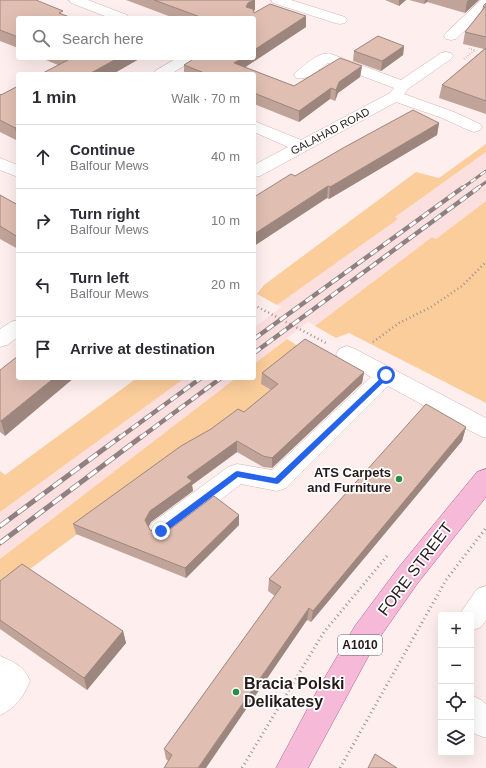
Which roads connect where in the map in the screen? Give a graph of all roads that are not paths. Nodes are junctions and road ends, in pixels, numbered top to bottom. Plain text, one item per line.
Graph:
1 (76, 0) edge
2 (277, 3) edge
3 (486, 3) edge
4 (117, 16) edge
5 (340, 20) dead end
6 (451, 36) dead end
7 (446, 56) dead end
8 (184, 60) edge
9 (163, 72) edge
10 (301, 75) dead end
11 (399, 91) junction
12 (256, 127) edge
13 (474, 127) dead end
14 (300, 146) junction
15 (0, 163) edge
16 (16, 171) edge
17 (256, 171) edge
18 (16, 328) edge
19 (0, 340) edge
20 (352, 357) road end
21 (386, 375) junction
22 (486, 429) edge
23 (486, 479) edge
24 (161, 531) edge
25 (486, 598) edge
26 (474, 614) edge
27 (0, 670) edge
28 (0, 701) edge
29 (474, 713) edge
30 (486, 723) edge
31 (291, 768) edge

1 - 4 street
2 - 5 street
3 - 6 street
7 - 11 street, GALAHAD ROAD
8 - 9 street
10 - 11 street
11 - 13 street
11 - 14 street, GALAHAD ROAD
12 - 14 street
14 - 17 street, GALAHAD ROAD
15 - 16 street
18 - 19 street
20 - 21 street
21 - 22 street
21 - 24 street
23 - 31 main road, FORE STREET / A1010
25 - 26 street
27 - 28 street
29 - 30 street

